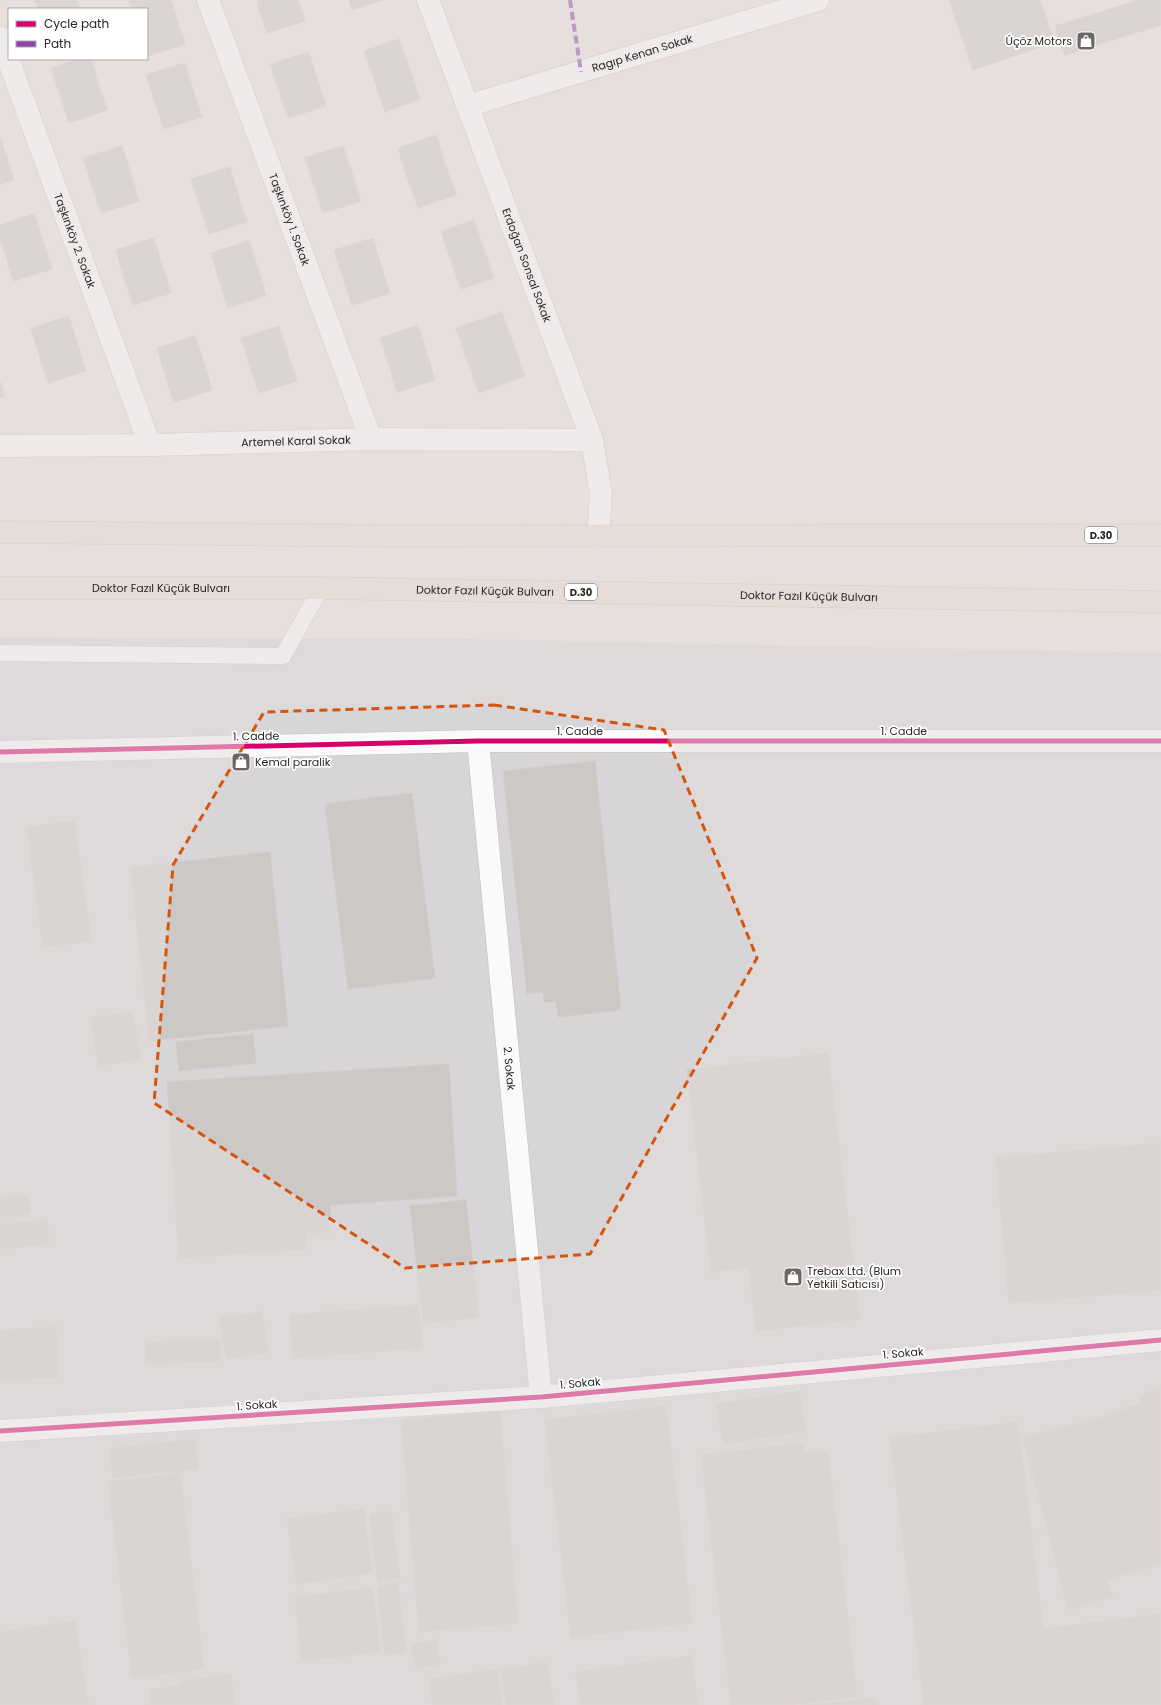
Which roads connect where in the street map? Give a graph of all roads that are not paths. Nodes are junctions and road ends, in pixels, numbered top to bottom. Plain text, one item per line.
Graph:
1 (208, 0) edge
2 (428, 0) edge
3 (818, 0) edge
4 (778, 6) edge
5 (0, 37) edge
6 (8, 59) edge
7 (8, 60) edge
8 (467, 106) junction
9 (371, 439) junction
10 (592, 440) junction
11 (150, 445) junction
12 (0, 446) edge
13 (0, 532) edge
14 (1161, 535) edge
15 (598, 536) junction
16 (0, 588) edge
17 (321, 588) junction
18 (1161, 602) edge
19 (0, 653) edge
20 (478, 741) junction
21 (1161, 741) edge
22 (0, 752) edge
23 (1161, 1340) edge
24 (541, 1397) junction
25 (0, 1431) edge

1 - 9 street, Taşkınköy 1. Sokak
2 - 8 street, Erdoğan Sonsal Sokak
3 - 4 street, Ragıp Kenan Sokak
4 - 8 street, Ragıp Kenan Sokak
5 - 6 street, Taşkınköy 2. Sokak
7 - 11 street, Taşkınköy 2. Sokak
8 - 10 street, Erdoğan Sonsal Sokak
9 - 10 street, Artemel Karal Sokak
9 - 11 street, Artemel Karal Sokak
10 - 15 street, Erdoğan Sonsal Sokak
11 - 12 street, Artemel Karal Sokak
13 - 15 highway, D.30
14 - 15 highway, D.30
16 - 17 highway, Doktor Fazıl Küçük Bulvarı / D.30
17 - 18 highway, Doktor Fazıl Küçük Bulvarı / D.30
17 - 19 lane
20 - 21 street, 1. Cadde
20 - 22 street, 1. Cadde
20 - 24 street, 2. Sokak
23 - 24 street, 1. Sokak
24 - 25 street, 1. Sokak

